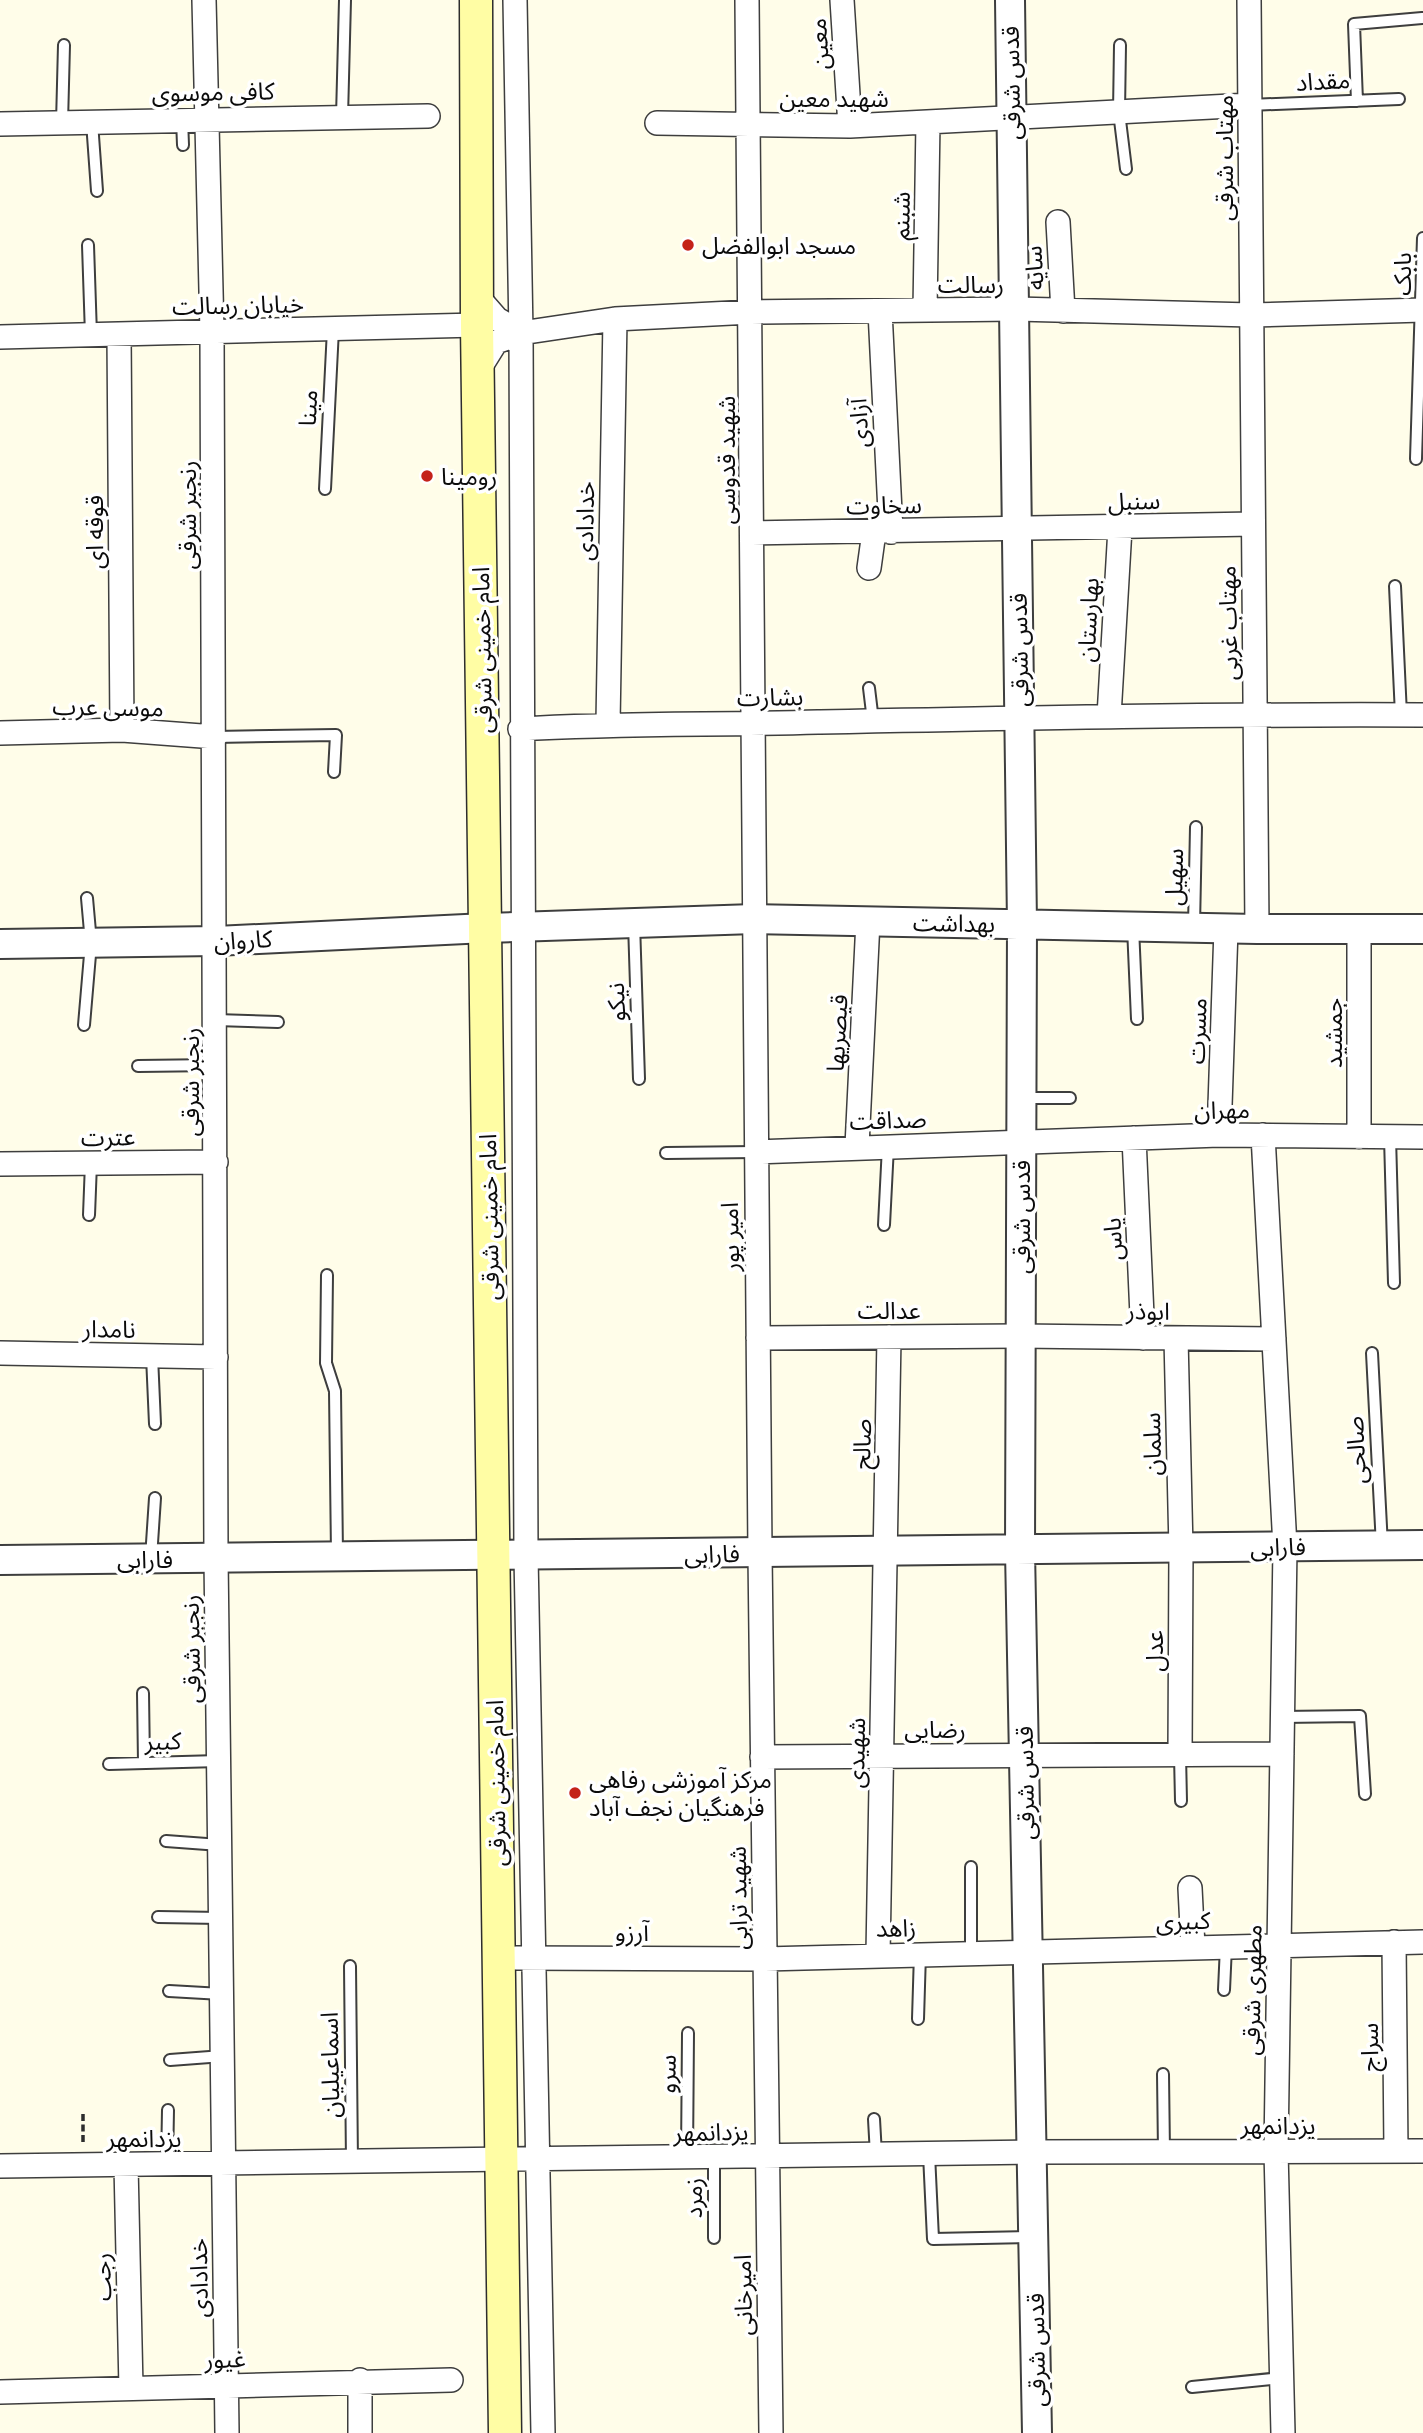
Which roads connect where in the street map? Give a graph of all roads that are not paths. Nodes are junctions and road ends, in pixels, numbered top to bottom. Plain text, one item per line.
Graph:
1 (204, 0) edge
2 (345, 0) edge
3 (476, 0) edge
4 (515, 0) edge
5 (747, 0) edge
6 (842, 0) edge
7 (1010, 0) edge
8 (1249, 0) edge
9 (1422, 18) edge
10 (64, 45) dead end
11 (1120, 45) dead end
12 (1399, 99) dead end
13 (1357, 101) junction
14 (1250, 106) junction
15 (1119, 112) junction
16 (428, 116) dead end
17 (342, 117) junction
18 (1012, 117) junction
19 (207, 118) junction
20 (182, 119) junction
21 (92, 122) junction
22 (928, 122) junction
23 (62, 123) junction
24 (657, 123) dead end
25 (0, 124) edge
26 (748, 124) junction
27 (850, 127) junction
28 (183, 145) dead end
29 (1126, 169) dead end
30 (97, 191) dead end
31 (1058, 222) dead end
32 (1423, 238) edge
33 (88, 245) dead end
34 (1014, 309) junction
35 (925, 310) junction
36 (1423, 310) edge
37 (477, 311) junction
38 (880, 311) junction
39 (1063, 311) junction
40 (751, 312) junction
41 (1251, 315) junction
42 (615, 318) junction
43 (333, 329) junction
44 (212, 332) junction
45 (521, 333) junction
46 (119, 334) junction
47 (91, 335) junction
48 (0, 337) edge
49 (478, 371) junction
50 (1416, 459) dead end
51 (325, 489) dead end
52 (1253, 524) junction
53 (1120, 528) junction
54 (1017, 530) junction
55 (882, 532) junction
56 (752, 533) junction
57 (869, 568) dead end
58 (1395, 586) dead end
59 (869, 688) dead end
60 (1255, 713) junction
61 (1412, 715) edge
62 (1110, 716) junction
63 (1020, 717) junction
64 (873, 721) junction
65 (608, 723) junction
66 (753, 724) junction
67 (520, 729) junction
68 (122, 730) junction
69 (0, 733) edge
70 (215, 737) junction
71 (334, 772) dead end
72 (1196, 827) dead end
73 (87, 898) dead end
74 (754, 919) junction
75 (868, 921) junction
76 (634, 923) junction
77 (1022, 924) junction
78 (521, 927) junction
79 (1133, 927) junction
80 (486, 928) junction
81 (1194, 928) junction
82 (1227, 929) junction
83 (1258, 929) junction
84 (1359, 929) junction
85 (1423, 929) edge
86 (216, 942) junction
87 (91, 943) junction
88 (0, 944) edge
89 (1137, 1019) dead end
90 (216, 1020) junction
91 (278, 1022) dead end
92 (84, 1025) dead end
93 (216, 1065) junction
94 (138, 1066) dead end
95 (639, 1079) dead end
96 (1021, 1098) junction
97 (1070, 1098) dead end
98 (1219, 1135) junction
99 (1263, 1135) junction
100 (1359, 1137) junction
101 (1390, 1137) junction
102 (1423, 1137) edge
103 (1134, 1138) junction
104 (1021, 1142) junction
105 (857, 1146) junction
106 (888, 1146) junction
107 (756, 1152) junction
108 (666, 1153) dead end
109 (216, 1162) junction
110 (91, 1163) junction
111 (0, 1164) edge
112 (89, 1215) dead end
113 (884, 1224) dead end
114 (327, 1275) dead end
115 (1394, 1283) dead end
116 (1020, 1336) junction
117 (889, 1337) junction
118 (758, 1338) junction
119 (1143, 1338) junction
120 (1176, 1338) junction
121 (1274, 1339) junction
122 (0, 1353) edge
123 (1372, 1353) dead end
124 (152, 1356) junction
125 (216, 1357) junction
126 (155, 1424) dead end
127 (155, 1498) dead end
128 (1382, 1545) junction
129 (1423, 1545) edge
130 (1285, 1547) junction
131 (1181, 1549) junction
132 (1020, 1551) junction
133 (887, 1552) junction
134 (760, 1554) junction
135 (493, 1556) junction
136 (526, 1556) junction
137 (338, 1557) junction
138 (216, 1558) junction
139 (151, 1559) junction
140 (0, 1560) edge
141 (143, 1693) dead end
142 (1282, 1717) junction
143 (1282, 1754) junction
144 (882, 1755) junction
145 (1180, 1755) junction
146 (1024, 1756) junction
147 (762, 1757) junction
148 (219, 1761) junction
149 (144, 1763) junction
150 (109, 1764) dead end
151 (1365, 1794) dead end
152 (1181, 1801) dead end
153 (166, 1841) dead end
154 (220, 1845) junction
155 (971, 1867) dead end
156 (1191, 1888) dead end
157 (158, 1917) dead end
158 (220, 1918) junction
159 (1394, 1942) junction
160 (1423, 1942) edge
161 (1279, 1944) junction
162 (1226, 1946) junction
163 (1193, 1947) junction
164 (1028, 1952) junction
165 (920, 1953) junction
166 (971, 1953) junction
167 (878, 1954) junction
168 (499, 1958) junction
169 (532, 1958) junction
170 (765, 1959) junction
171 (350, 1966) dead end
172 (1224, 1990) dead end
173 (169, 1991) dead end
174 (222, 1994) junction
175 (918, 2019) dead end
176 (688, 2033) dead end
177 (222, 2056) junction
178 (170, 2060) dead end
179 (1163, 2074) dead end
180 (168, 2110) dead end
181 (874, 2119) dead end
182 (1276, 2151) junction
183 (1396, 2151) junction
184 (1423, 2151) edge
185 (1032, 2152) junction
186 (1164, 2152) junction
187 (929, 2154) junction
188 (876, 2155) junction
189 (768, 2157) junction
190 (687, 2158) junction
191 (714, 2158) junction
192 (536, 2160) junction
193 (501, 2161) junction
194 (352, 2163) junction
195 (224, 2164) junction
196 (125, 2165) junction
197 (167, 2165) junction
198 (0, 2166) edge
199 (1033, 2237) junction
200 (714, 2238) dead end
201 (1281, 2378) junction
202 (360, 2380) junction
203 (451, 2380) dead end
204 (226, 2385) junction
205 (1192, 2387) dead end
206 (131, 2388) junction
207 (0, 2392) edge
208 (227, 2433) edge
209 (360, 2433) edge
210 (505, 2433) edge
211 (542, 2433) edge
212 (771, 2433) edge
213 (1037, 2433) edge
214 (1283, 2433) edge

1 - 19 street, رنجبر شرقی
2 - 17 lane
3 - 37 main road, امام خمینی شرقی
4 - 45 street
5 - 26 street, شهید قدوسی
6 - 27 street, معین
7 - 18 street, قدس شرقی
8 - 14 street, مهتاب شرقی
9 - 13 lane
10 - 23 lane
11 - 15 lane
12 - 13 lane, مقداد
13 - 14 lane, مقداد
14 - 15 street
14 - 41 street, مهتاب شرقی
15 - 18 street
15 - 29 lane
16 - 17 street, کافی موسوی
17 - 19 street, کافی موسوی
18 - 22 street, شهید معین
18 - 34 street, قدس شرقی
19 - 20 street, کافی موسوی
19 - 44 street, رنجبر شرقی
20 - 21 street, کافی موسوی
20 - 28 lane
21 - 23 street, کافی موسوی
21 - 30 lane
22 - 27 street, شهید معین
22 - 35 street, شبنم
23 - 25 street, کافی موسوی
24 - 26 street, شهید معین
26 - 27 street, شهید معین
26 - 40 street, شهید قدوسی
31 - 39 street, سایه
32 - 36 lane, بابک
33 - 47 lane
34 - 35 street, رسالت
34 - 39 street, رسالت
34 - 54 street, قدس شرقی
35 - 38 street, رسالت
36 - 41 street, رسالت
36 - 50 lane, بابک
37 - 43 street, خیابان رسالت
37 - 45 street
37 - 49 main road, امام خمینی شرقی
38 - 40 street, رسالت
38 - 55 street, آزادی
39 - 41 street, رسالت
40 - 42 street, رسالت
40 - 56 street, شهید قدوسی
41 - 52 street, مهتاب غربی
42 - 45 street, رسالت
42 - 65 street, خدادادی
43 - 44 street, خیابان رسالت
43 - 51 lane, مینا
44 - 46 street, خیابان رسالت
44 - 70 street, رنجبر شرقی
45 - 49 street, رسالت
45 - 67 street
46 - 47 street, خیابان رسالت
46 - 68 street, قوقه ای
47 - 48 street, خیابان رسالت
49 - 80 main road, امام خمینی شرقی
52 - 53 street, سنبل
52 - 60 street, مهتاب غربی
53 - 54 street, سنبل
53 - 62 street, بهارستان
54 - 55 street, سخاوت
54 - 63 street, قدس شرقی
55 - 56 street, سخاوت
55 - 57 street, آزادی
56 - 66 street, شهید قدوسی
58 - 61 lane
59 - 64 lane
60 - 61 street
60 - 62 street
60 - 83 street, مهتاب غربی
62 - 63 street
63 - 64 street, بشارت
63 - 77 street, قدس شرقی
64 - 66 street, بشارت
65 - 66 street, بشارت
65 - 67 street, بشارت
66 - 74 street, شهید قدوسی
67 - 78 street
68 - 69 street, موسی عرب
68 - 70 street, موسی عرب
70 - 71 lane
70 - 86 street, رنجبر شرقی
72 - 81 lane, سهیل
73 - 87 lane
74 - 75 street, بهداشت
74 - 76 street, بهداشت
74 - 107 street, امیر پور
75 - 77 street, بهداشت
75 - 105 street, قیصریها
76 - 78 street, بهداشت
76 - 95 lane, نیکو
77 - 79 street, بهداشت
77 - 96 street, قدس شرقی
78 - 80 street, بهداشت
78 - 136 street
79 - 81 street, بهداشت
79 - 89 lane
80 - 86 street, کاروان
80 - 135 main road, امام خمینی شرقی
81 - 82 street, بهداشت
82 - 83 street, بهداشت
82 - 98 street, مسرت
83 - 84 street, بهداشت
84 - 85 street, بهداشت
84 - 100 street, جمشید
86 - 87 street, کاروان
86 - 90 street, رنجبر شرقی
87 - 88 street, کاروان
87 - 92 lane
90 - 91 lane
90 - 93 street, رنجبر شرقی
93 - 94 lane
93 - 109 street, رنجبر شرقی
96 - 97 lane
96 - 104 street, قدس شرقی
98 - 99 street, مهران
98 - 103 street, مهران
99 - 100 street, مهران
99 - 121 street
100 - 101 street, مهران
101 - 102 street, مهران
101 - 115 lane
103 - 104 street, مهران
103 - 119 street, یاس
104 - 106 street, صداقت
104 - 116 street, قدس شرقی
105 - 106 street, صداقت
105 - 107 street, صداقت
106 - 113 lane
107 - 108 lane
107 - 118 street, امیر پور
109 - 110 street, عترت
109 - 125 street, رنجبر شرقی
110 - 111 street, عترت
110 - 112 lane
114 - 137 lane
116 - 117 street, عدالت
116 - 119 street, ابوذر
116 - 132 street, قدس شرقی
117 - 118 street, عدالت
117 - 133 street, صالح
118 - 134 street, امیر پور
119 - 120 street, ابوذر
120 - 121 street, ابوذر
120 - 131 street, سلمان
121 - 130 street
122 - 124 street, نامدار
123 - 128 lane, صالحی
124 - 125 street, نامدار
124 - 126 lane
125 - 138 street, رنجبر شرقی
127 - 139 lane
128 - 129 street, فارابی
128 - 130 street, فارابی
130 - 131 street, فارابی
130 - 142 street, مطهری شرقی
131 - 132 street, فارابی
131 - 145 street, عدل
132 - 133 street, فارابی
132 - 146 street, قدس شرقی
133 - 134 street, فارابی
133 - 144 street, شهیدی
134 - 136 street, فارابی
134 - 147 street, شهید ترابی
135 - 136 street, فارابی
135 - 137 street, فارابی
135 - 168 main road, امام خمینی شرقی
136 - 169 street
137 - 138 street, فارابی
138 - 139 street, فارابی
138 - 148 street, رنجبر شرقی
139 - 140 street, فارابی
141 - 149 lane
142 - 143 street, مطهری شرقی
142 - 151 lane
143 - 145 street
143 - 161 street, مطهری شرقی
144 - 146 street, رضایی
144 - 147 street, رضایی
144 - 167 street, شهیدی
145 - 146 street
145 - 152 lane
146 - 164 street, قدس شرقی
147 - 170 street, شهید ترابی
148 - 149 lane, کبیر
148 - 154 street, رنجبر شرقی
149 - 150 lane, کبیر
153 - 154 lane
154 - 158 street, رنجبر شرقی
155 - 166 lane
156 - 163 street
157 - 158 lane
158 - 174 street, رنجبر شرقی
159 - 160 street, کبیری
159 - 161 street, کبیری
159 - 183 street, سراج
161 - 162 street, کبیری
161 - 182 street, مطهری شرقی
162 - 163 street, کبیری
162 - 172 lane
163 - 164 street, کبیری
164 - 166 street, زاهد
164 - 185 street, قدس شرقی
165 - 166 street, زاهد
165 - 167 street, زاهد
165 - 175 lane
167 - 170 street, زاهد
168 - 169 street, آرزو
168 - 193 main road, امام خمینی شرقی
169 - 170 street, آرزو
169 - 192 street
170 - 189 street, شهید ترابی
171 - 194 lane, اسماعیلیان
173 - 174 lane
174 - 177 street, رنجبر شرقی
176 - 190 lane, سرو
177 - 178 lane
177 - 195 street, رنجبر شرقی
179 - 186 lane
180 - 197 lane
181 - 188 lane
182 - 183 street, یزدانمهر
182 - 186 street, یزدانمهر
182 - 201 street, مطهری شرقی
183 - 184 street, یزدانمهر
185 - 186 street, یزدانمهر
185 - 187 street, یزدانمهر
185 - 199 street, قدس شرقی
187 - 188 street, یزدانمهر
187 - 199 lane
188 - 189 street, یزدانمهر
189 - 191 street, یزدانمهر
189 - 212 street, امیرخانی
190 - 191 street, یزدانمهر
190 - 192 street, یزدانمهر
191 - 200 lane, زمرد
192 - 193 street, یزدانمهر
192 - 211 street
193 - 194 street, یزدانمهر
193 - 210 main road, امام خمینی شرقی
194 - 195 street, یزدانمهر
195 - 197 street, یزدانمهر
195 - 204 street, خدادادی
196 - 197 street, یزدانمهر
196 - 198 street, یزدانمهر
196 - 206 street, رجب
199 - 213 street, قدس شرقی
201 - 205 lane
201 - 214 street, مطهری شرقی
202 - 203 street, غیور
202 - 204 street, غیور
202 - 209 street
204 - 206 street, غیور
204 - 208 street, خدادادی
206 - 207 street, غیور

